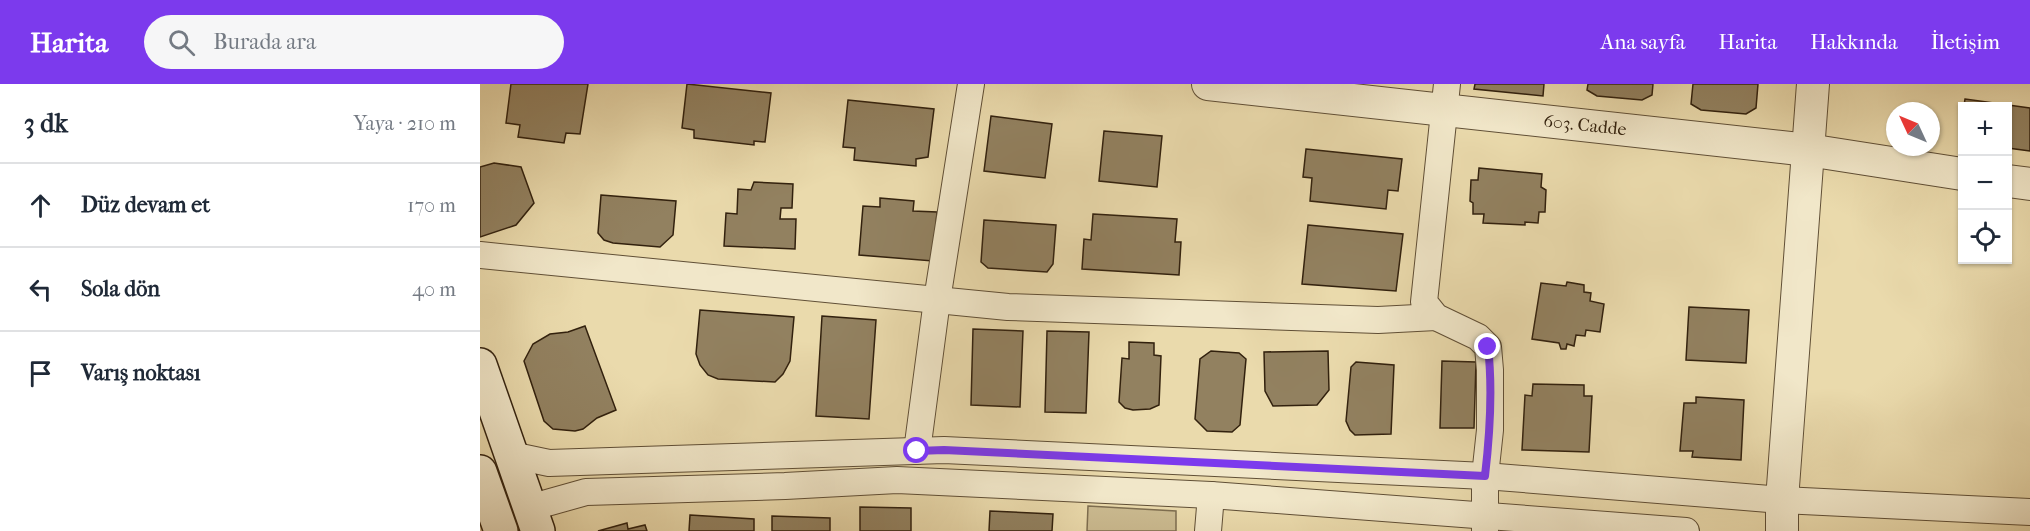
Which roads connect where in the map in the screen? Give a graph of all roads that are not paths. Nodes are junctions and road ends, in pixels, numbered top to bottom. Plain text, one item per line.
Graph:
1 (971, 84) edge
2 (1208, 84) edge
3 (1813, 84) edge
4 (1445, 97) edge
5 (1808, 150) junction
6 (1958, 173) edge
7 (2012, 182) edge
8 (2030, 184) edge
9 (480, 255) edge
10 (937, 300) junction
11 (1436, 317) junction
12 (480, 365) edge
13 (917, 451) junction
14 (511, 455) junction
15 (1485, 476) junction
16 (481, 481) edge
17 (1211, 495) junction
18 (1782, 500) junction
19 (2030, 512) edge
20 (533, 519) edge
21 (1486, 524) edge
22 (501, 531) edge
23 (1208, 531) edge
24 (1686, 531) edge
25 (1782, 531) edge

1 - 10 street
2 - 4 street, 603. Cadde
3 - 5 street
4 - 5 street, 603. Cadde
4 - 11 street
5 - 6 street, 603. Cadde
5 - 18 street
7 - 8 street
9 - 10 street
10 - 11 street
10 - 13 street
11 - 15 street
12 - 14 main road
13 - 14 street
13 - 15 street
14 - 20 main road
15 - 18 street
15 - 21 street
16 - 22 main road
17 - 20 street
17 - 21 street
17 - 23 street
18 - 19 street
18 - 25 street
21 - 24 street

